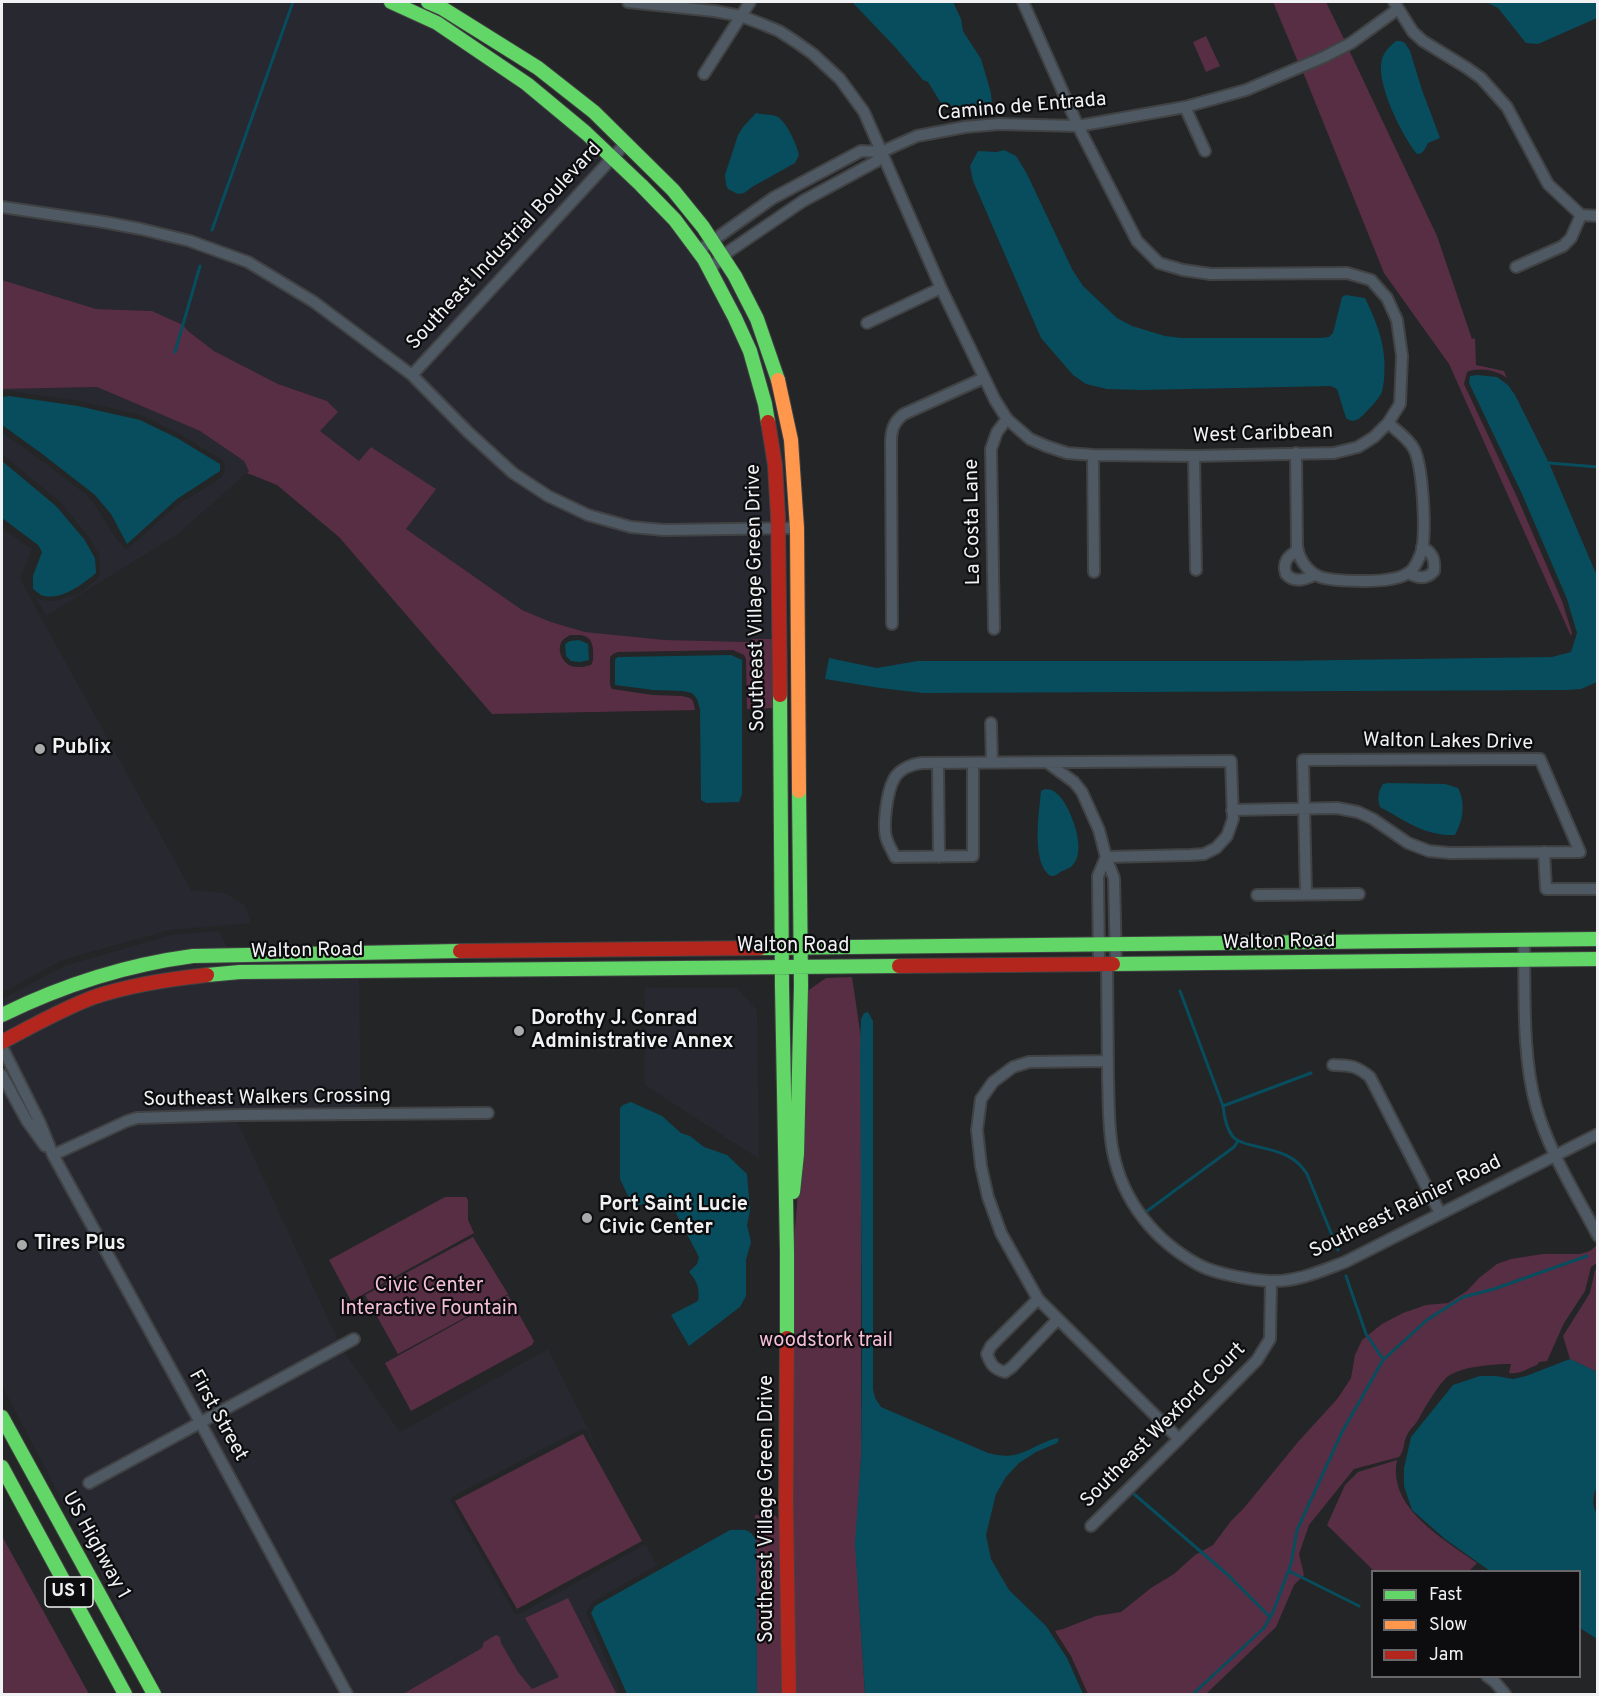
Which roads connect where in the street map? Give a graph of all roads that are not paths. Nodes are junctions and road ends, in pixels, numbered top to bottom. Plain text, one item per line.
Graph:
1 (391, 2) edge
2 (429, 2) edge
3 (631, 2) edge
4 (750, 2) edge
5 (1023, 2) edge
6 (1396, 5) edge
7 (741, 16) junction
8 (704, 74) dead end
9 (548, 76) junction
10 (536, 91) junction
11 (1185, 107) junction
12 (1078, 126) junction
13 (625, 144) junction
14 (1205, 151) dead end
15 (881, 152) junction
16 (613, 158) junction
17 (2, 207) edge
18 (1581, 215) junction
19 (1598, 216) edge
20 (713, 241) junction
21 (698, 251) junction
22 (722, 256) junction
23 (1516, 267) dead end
24 (710, 270) junction
25 (941, 288) junction
26 (867, 323) dead end
27 (412, 375) junction
28 (984, 378) junction
29 (1007, 419) junction
30 (1388, 423) junction
31 (1296, 453) junction
32 (1093, 455) junction
33 (1194, 456) junction
34 (779, 528) junction
35 (797, 528) junction
36 (1422, 547) junction
37 (1298, 550) junction
38 (1196, 570) dead end
39 (1094, 572) dead end
40 (1408, 573) junction
41 (1315, 575) junction
42 (892, 624) dead end
43 (994, 629) dead end
44 (991, 723) dead end
45 (1047, 762) junction
46 (938, 763) junction
47 (973, 763) junction
48 (992, 763) junction
49 (1304, 809) junction
50 (1232, 810) junction
51 (1544, 852) junction
52 (939, 857) junction
53 (1106, 857) junction
54 (1598, 889) edge
55 (1257, 894) dead end
56 (1306, 894) junction
57 (1359, 894) dead end
58 (1598, 939) edge
59 (1524, 940) junction
60 (1099, 945) junction
61 (1116, 945) junction
62 (782, 948) junction
63 (801, 948) junction
64 (483, 951) junction
65 (578, 951) junction
66 (1598, 959) edge
67 (1525, 960) junction
68 (1107, 965) junction
69 (801, 966) junction
70 (782, 967) junction
71 (478, 970) junction
72 (386, 971) junction
73 (2, 1015) edge
74 (2, 1042) edge
75 (2, 1047) edge
76 (1108, 1061) junction
77 (1333, 1065) dead end
78 (2, 1075) edge
79 (488, 1113) dead end
80 (1598, 1134) edge
81 (53, 1155) junction
82 (1556, 1155) junction
83 (1440, 1213) junction
84 (1598, 1236) edge
85 (787, 1252) junction
86 (1271, 1281) junction
87 (1038, 1299) junction
88 (1057, 1320) junction
89 (354, 1339) dead end
90 (2, 1417) edge
91 (201, 1422) junction
92 (1179, 1439) junction
93 (2, 1467) edge
94 (89, 1483) dead end
95 (13, 1489) junction
96 (53, 1510) junction
97 (1090, 1526) dead end
98 (1489, 1678) edge
99 (125, 1695) edge
100 (154, 1695) edge
101 (347, 1695) edge
102 (789, 1695) edge
103 (1505, 1695) edge

1 - 10 main road, Southeast Village Green Drive
2 - 9 main road, Southeast Village Green Drive
3 - 7 street, West Caribbean
4 - 7 street
5 - 12 street, West Caribbean
6 - 11 street, Camino de Entrada
6 - 18 street
7 - 8 street
7 - 15 street, West Caribbean
9 - 10 main road
9 - 13 main road, Southeast Village Green Drive
10 - 16 main road, Southeast Village Green Drive
11 - 12 street, Camino de Entrada
11 - 14 street
12 - 15 street, Camino de Entrada
12 - 30 street, West Caribbean
13 - 16 street, Southeast Industrial Boulevard
13 - 20 main road, Southeast Village Green Drive
15 - 20 street, Camino de Entrada
15 - 22 street, Camino de Entrada
15 - 25 street, West Caribbean
16 - 21 main road, Southeast Village Green Drive
16 - 27 street, Southeast Industrial Boulevard
17 - 27 street
18 - 19 street
18 - 23 street
20 - 21 street, Camino de Entrada
20 - 22 main road, Southeast Village Green Drive
21 - 24 main road, Southeast Village Green Drive
22 - 24 street, Camino de Entrada
22 - 35 main road, Southeast Village Green Drive
24 - 34 main road, Southeast Village Green Drive
25 - 26 street
25 - 28 street, West Caribbean
27 - 34 street
28 - 29 street, West Caribbean
28 - 42 street
29 - 32 street, West Caribbean
29 - 43 street, La Costa Lane
30 - 31 street, West Caribbean
30 - 36 street
31 - 33 street, West Caribbean
31 - 37 street
32 - 33 street, West Caribbean
32 - 39 street
33 - 38 street
34 - 35 street
34 - 62 main road, Southeast Village Green Drive
35 - 63 main road, Southeast Village Green Drive
36 - 40 street
36 - 40 street
37 - 41 street
37 - 41 street
40 - 41 street
44 - 48 street
45 - 48 street
45 - 50 street
45 - 53 street
46 - 47 street
46 - 52 street
46 - 52 street
47 - 48 street
47 - 52 street
49 - 50 street, Walton Lakes Drive
49 - 51 street, Walton Lakes Drive
49 - 51 street, Walton Lakes Drive
49 - 56 street, Walton Lakes Drive
50 - 53 street
51 - 54 street
53 - 60 street
53 - 61 street
55 - 56 street
56 - 57 street
58 - 59 main road, Walton Road
59 - 61 main road, Walton Road
59 - 67 street
60 - 61 main road, Walton Road
60 - 63 main road, Walton Road
60 - 68 street
61 - 68 street
62 - 63 main road, Walton Road
62 - 65 main road, Walton Road
62 - 70 main road, Southeast Village Green Drive
63 - 69 main road, Southeast Village Green Drive
64 - 65 main road, Walton Road
64 - 72 main road
64 - 73 main road, Walton Road
65 - 71 main road
66 - 67 main road, Walton Road
67 - 68 main road, Walton Road
67 - 82 street
68 - 69 main road, Walton Road
68 - 76 street, Southeast Rainier Road
69 - 70 main road, Walton Road
69 - 85 main road, Southeast Village Green Drive
70 - 71 main road, Walton Road
70 - 85 main road, Southeast Village Green Drive
71 - 72 main road, Walton Road
72 - 74 main road, Walton Road
75 - 81 street, First Street
76 - 86 street, Southeast Rainier Road
76 - 87 street
77 - 83 street
78 - 81 street, First Street
79 - 81 street, Southeast Walkers Crossing
80 - 82 street, Southeast Rainier Road
81 - 91 street, First Street
82 - 83 street, Southeast Rainier Road
82 - 84 street
83 - 86 street, Southeast Rainier Road
85 - 102 main road, Southeast Village Green Drive
86 - 92 street, Southeast Wexford Court
87 - 88 street
87 - 88 street
88 - 92 street
89 - 91 street
90 - 96 main road, US Highway 1 / US 1
91 - 94 street
91 - 101 street, First Street
92 - 97 street, Southeast Wexford Court
93 - 95 main road, US 1
95 - 96 main road
95 - 99 main road, US 1
96 - 100 main road, US Highway 1 / US 1
98 - 103 street

